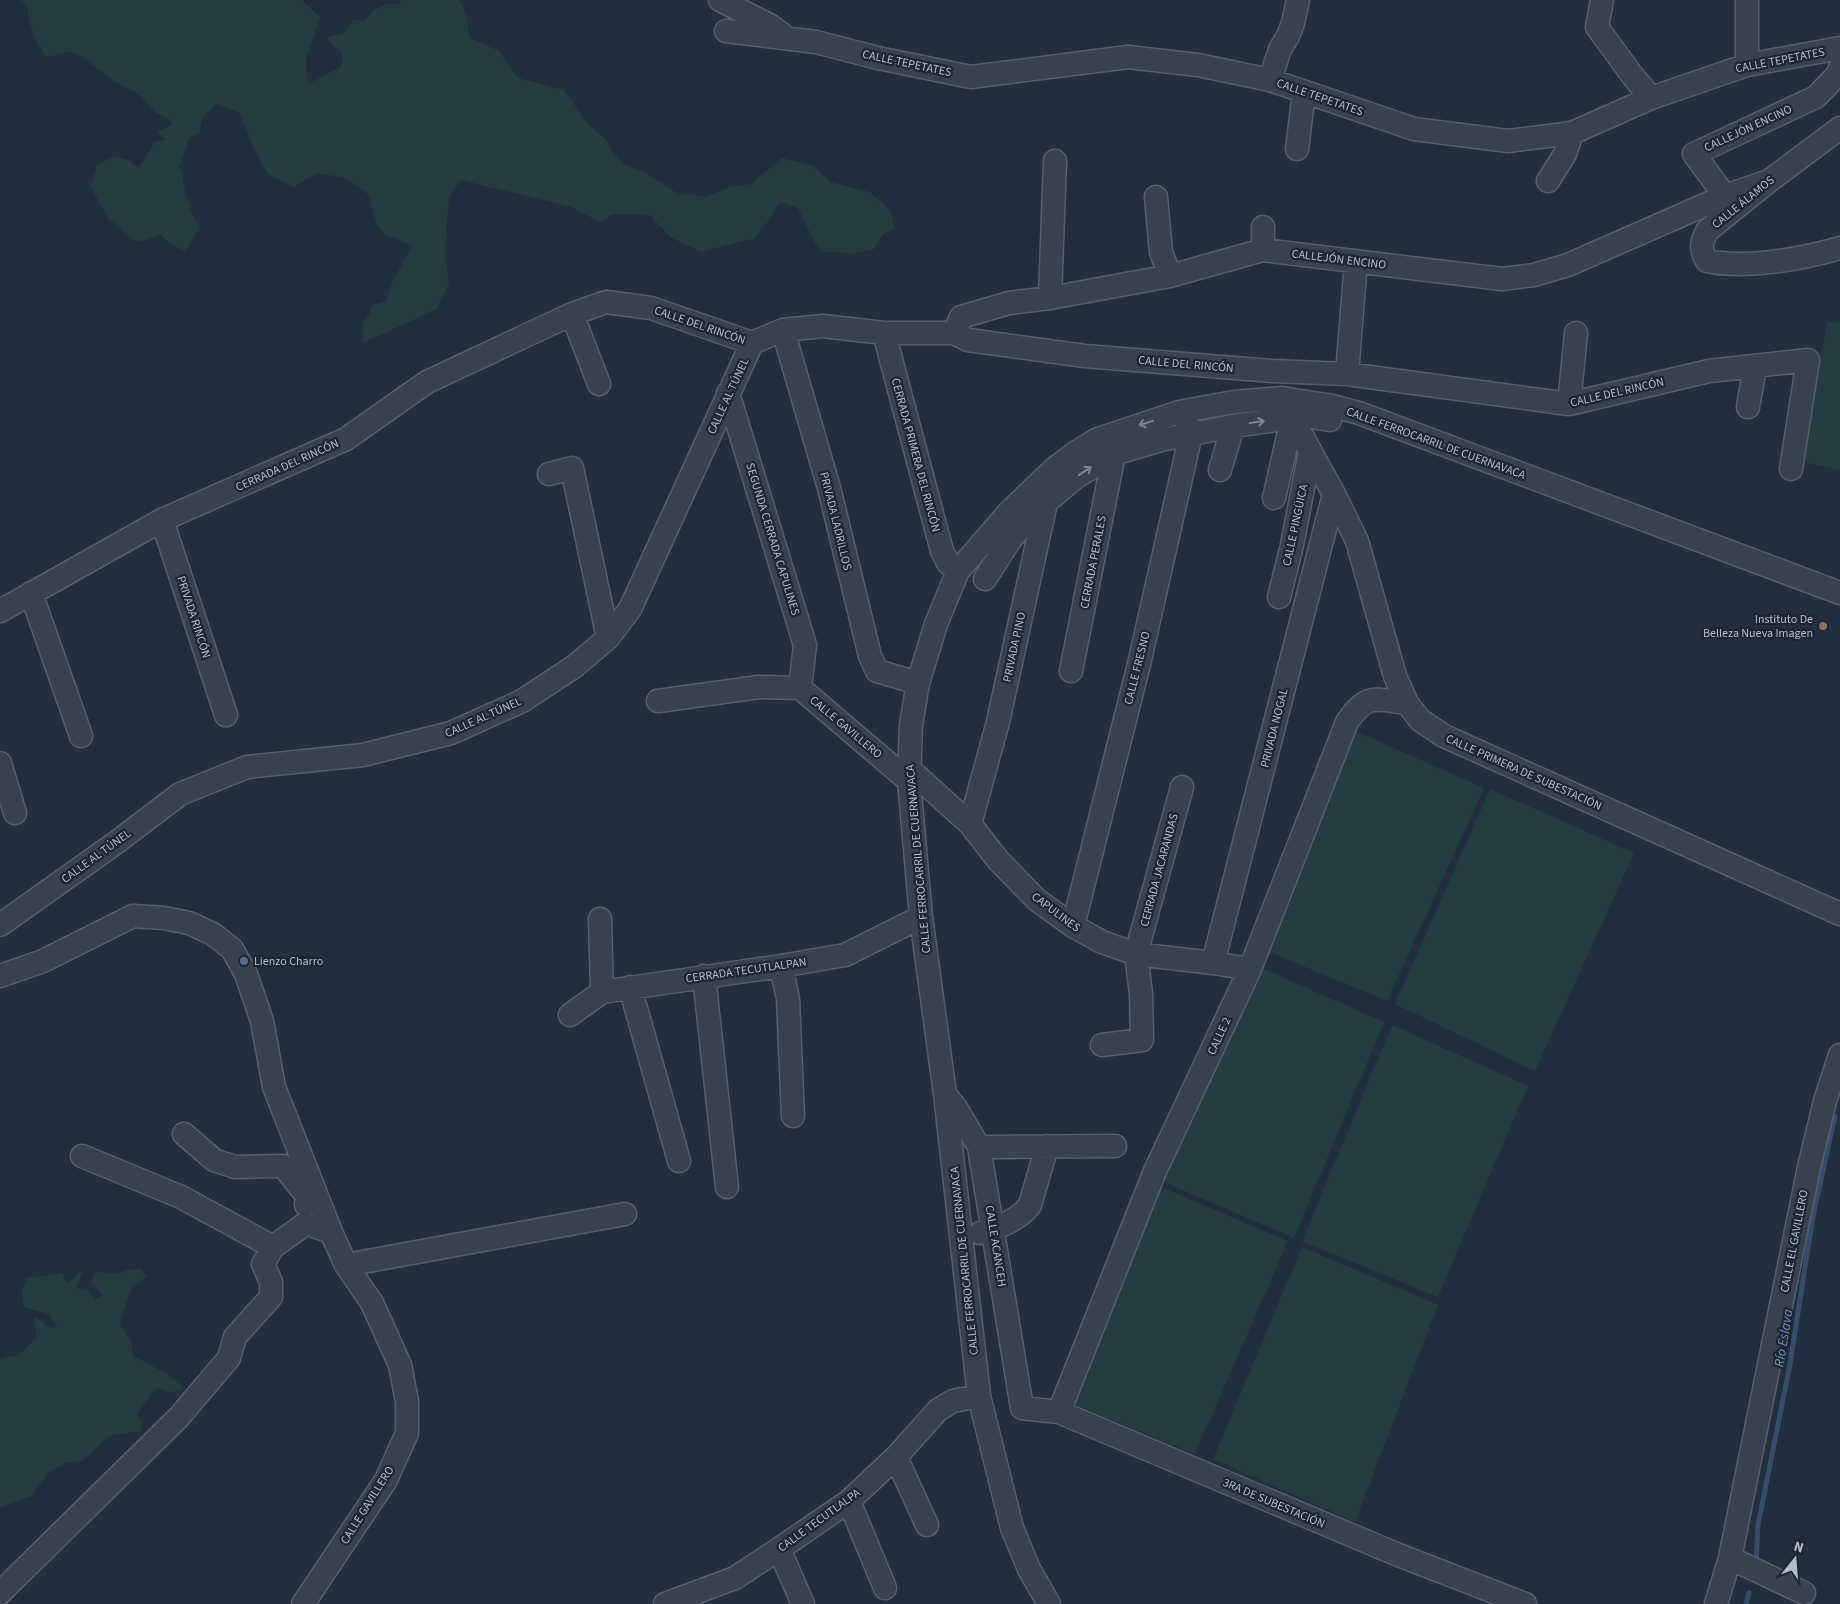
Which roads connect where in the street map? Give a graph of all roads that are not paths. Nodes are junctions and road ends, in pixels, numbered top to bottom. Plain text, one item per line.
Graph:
1 (720, 0) edge
2 (1298, 0) edge
3 (1602, 0) edge
4 (1747, 0) edge
5 (726, 31) dead end
6 (789, 39) junction
7 (1840, 48) edge
8 (1747, 64) junction
9 (1840, 68) edge
10 (1270, 80) junction
11 (1304, 92) junction
12 (1652, 98) junction
13 (1840, 128) edge
14 (1572, 133) junction
15 (1297, 149) dead end
16 (1056, 161) dead end
17 (1548, 181) dead end
18 (1768, 181) junction
19 (1725, 196) junction
20 (1156, 197) dead end
21 (1263, 226) dead end
22 (1840, 248) edge
23 (1263, 250) junction
24 (1356, 261) junction
25 (1170, 276) junction
26 (1050, 298) junction
27 (572, 314) junction
28 (784, 330) junction
29 (884, 333) junction
30 (954, 333) junction
31 (1576, 333) dead end
32 (752, 343) junction
33 (1755, 367) junction
34 (1273, 371) junction
35 (1347, 374) junction
36 (598, 384) dead end
37 (728, 393) junction
38 (1569, 404) junction
39 (1748, 407) dead end
40 (1288, 411) junction
41 (1179, 412) junction
42 (1233, 426) junction
43 (1191, 434) junction
44 (1310, 452) junction
45 (1114, 454) junction
46 (1054, 468) junction
47 (1792, 469) dead end
48 (1220, 470) dead end
49 (549, 474) dead end
50 (1334, 494) junction
51 (1274, 498) dead end
52 (1046, 500) junction
53 (162, 520) junction
54 (958, 570) junction
55 (984, 579) dead end
56 (31, 593) junction
57 (1840, 594) edge
58 (1279, 597) dead end
59 (1840, 607) edge
60 (0, 611) edge
61 (608, 638) junction
62 (1071, 671) dead end
63 (918, 683) junction
64 (800, 688) junction
65 (658, 701) dead end
66 (1407, 703) junction
67 (226, 715) dead end
68 (81, 736) dead end
69 (0, 763) edge
70 (909, 775) junction
71 (1182, 787) dead end
72 (15, 813) dead end
73 (970, 824) junction
74 (1840, 914) edge
75 (922, 917) junction
76 (600, 919) dead end
77 (0, 925) edge
78 (1073, 926) junction
79 (1136, 954) junction
80 (1213, 963) junction
81 (781, 966) junction
82 (1250, 969) junction
83 (0, 976) edge
84 (704, 976) junction
85 (630, 987) junction
86 (602, 992) junction
87 (570, 1015) dead end
88 (1102, 1045) dead end
89 (1840, 1054) edge
90 (945, 1094) junction
91 (793, 1116) dead end
92 (184, 1134) dead end
93 (1047, 1146) junction
94 (1115, 1146) dead end
95 (979, 1148) junction
96 (82, 1156) dead end
97 (679, 1161) dead end
98 (727, 1187) dead end
99 (625, 1214) dead end
100 (305, 1224) junction
101 (994, 1229) junction
102 (331, 1232) junction
103 (273, 1247) junction
104 (963, 1250) junction
105 (346, 1265) junction
106 (979, 1396) junction
107 (1022, 1408) joint
108 (1059, 1412) junction
109 (896, 1457) junction
110 (849, 1501) junction
111 (927, 1525) dead end
112 (778, 1550) junction
113 (1730, 1558) junction
114 (885, 1588) dead end
115 (0, 1593) edge
116 (1804, 1593) dead end
117 (303, 1604) edge
118 (665, 1604) edge
119 (803, 1604) edge
120 (1049, 1604) edge
121 (1524, 1604) edge
122 (1716, 1604) edge

1 - 6 street, CALLE TEPETATES
2 - 10 street
3 - 12 street
4 - 8 street
5 - 6 street, CALLE TEPETATES
6 - 10 street, CALLE TEPETATES
7 - 8 street, CALLE TEPETATES
8 - 12 street, CALLE TEPETATES
9 - 19 street, CALLEJÓN ENCINO
10 - 11 street, CALLE TEPETATES
11 - 14 street, CALLE TEPETATES
11 - 15 street
12 - 14 street, CALLE TEPETATES
13 - 18 street, CALLE ÁLAMOS
14 - 17 street
16 - 26 street
18 - 19 street, CALLEJÓN ENCINO
18 - 22 street, CALLE ÁLAMOS
19 - 24 street, CALLEJÓN ENCINO
20 - 25 street
21 - 23 street
23 - 24 street, CALLEJÓN ENCINO
23 - 25 street, CALLEJÓN ENCINO
24 - 35 street
25 - 26 street, CALLEJÓN ENCINO
26 - 30 street, CALLEJÓN ENCINO
27 - 32 street, CALLE DEL RINCÓN
27 - 36 street
27 - 53 street, CERRADA DEL RINCÓN
28 - 29 street, CALLE DEL RINCÓN
28 - 32 street, CALLE DEL RINCÓN
28 - 63 street, PRIVADA LADRILLOS
29 - 30 street, CALLE DEL RINCÓN
29 - 54 street, CERRADA PRIMERA DEL RINCÓN
30 - 34 street, CALLE DEL RINCÓN
31 - 38 street
32 - 37 street, CALLE AL TÚNEL
33 - 38 street, CALLE DEL RINCÓN
33 - 39 street
33 - 47 street, CALLE DEL RINCÓN
34 - 35 street, CALLE DEL RINCÓN
34 - 40 street, CALLE PRIMERA DE SUBESTACIÓN
35 - 38 street, CALLE DEL RINCÓN
37 - 61 street, CALLE AL TÚNEL
37 - 64 street, SEGUNDA CERRADA CAPULINES
40 - 41 street, CALLE FERROCARRIL DE CUERNAVACA
42 -> 40 street, CALLE FERROCARRIL DE CUERNAVACA
40 - 44 street, CALLE PRIMERA DE SUBESTACIÓN
40 - 51 street
40 - 57 street, CALLE FERROCARRIL DE CUERNAVACA
40 - 59 street, CALLE FERROCARRIL DE CUERNAVACA
41 - 43 street
41 -> 46 street, CALLE FERROCARRIL DE CUERNAVACA
42 - 43 street, CALLE FERROCARRIL DE CUERNAVACA
42 - 48 street
43 - 45 street, CALLE FERROCARRIL DE CUERNAVACA
43 - 78 street, CALLE FRESNO
44 - 50 street, CALLE PRIMERA DE SUBESTACIÓN
44 - 58 street, CALLE PINGÜICA
52 -> 45 street, CALLE FERROCARRIL DE CUERNAVACA
45 - 62 street, CERRADA PERALES
46 - 52 street, PRIVADA PINO
46 - 54 street, CALLE FERROCARRIL DE CUERNAVACA
49 - 61 street
50 - 66 street, CALLE PRIMERA DE SUBESTACIÓN
50 - 80 street, PRIVADA NOGAL
52 - 55 street, CALLE FERROCARRIL DE CUERNAVACA
52 - 73 street, PRIVADA PINO
53 - 56 street, CERRADA DEL RINCÓN
53 - 67 street, PRIVADA RINCÓN
54 - 63 street, CALLE FERROCARRIL DE CUERNAVACA
56 - 60 street, CERRADA DEL RINCÓN
56 - 68 street
61 - 77 street, CALLE AL TÚNEL
63 - 70 street, CALLE FERROCARRIL DE CUERNAVACA
64 - 65 street, CALLE GAVILLERO
64 - 70 street, CALLE GAVILLERO
66 - 74 street, CALLE PRIMERA DE SUBESTACIÓN
66 - 82 street, CALLE 2
69 - 72 street
70 - 73 street, CAPULINES
70 - 75 street, CALLE FERROCARRIL DE CUERNAVACA
71 - 79 street, CERRADA JACARANDAS
73 - 78 street, CAPULINES
75 - 81 street, CERRADA TECUTLALPAN
75 - 90 street, CALLE FERROCARRIL DE CUERNAVACA
76 - 86 street
78 - 79 street, CAPULINES
79 - 80 street, CAPULINES
79 - 88 street
80 - 82 street, CAPULINES
81 - 84 street, CERRADA TECUTLALPAN
81 - 91 street
82 - 108 street, CALLE 2
83 - 102 street
84 - 85 street, CERRADA TECUTLALPAN
84 - 98 street
85 - 86 street, CERRADA TECUTLALPAN
85 - 97 street
86 - 87 street, CERRADA TECUTLALPAN
89 - 113 street, CALLE EL GAVILLERO
90 - 95 street, CALLE ACANCEH
90 - 104 street, CALLE FERROCARRIL DE CUERNAVACA
92 - 100 street
93 - 94 street
93 - 95 street
93 - 101 street
95 - 101 street, CALLE ACANCEH
96 - 103 street
99 - 105 street
100 - 102 street
100 - 103 street
101 - 104 street
101 - 107 street, CALLE ACANCEH
102 - 105 street, CALLE GAVILLERO
103 - 115 street
104 - 106 street, CALLE FERROCARRIL DE CUERNAVACA
105 - 117 street, CALLE GAVILLERO
106 - 109 street, CALLE TECUTLALPA
106 - 120 street, CALLE FERROCARRIL DE CUERNAVACA
107 - 108 street, 3RA DE SUBESTACIÓN
108 - 121 street, 3RA DE SUBESTACIÓN
109 - 110 street, CALLE TECUTLALPA
109 - 111 street
110 - 112 street, CALLE TECUTLALPA
110 - 114 street
112 - 118 street, CALLE TECUTLALPA
112 - 119 street
113 - 116 street
113 - 122 street, CALLE EL GAVILLERO

